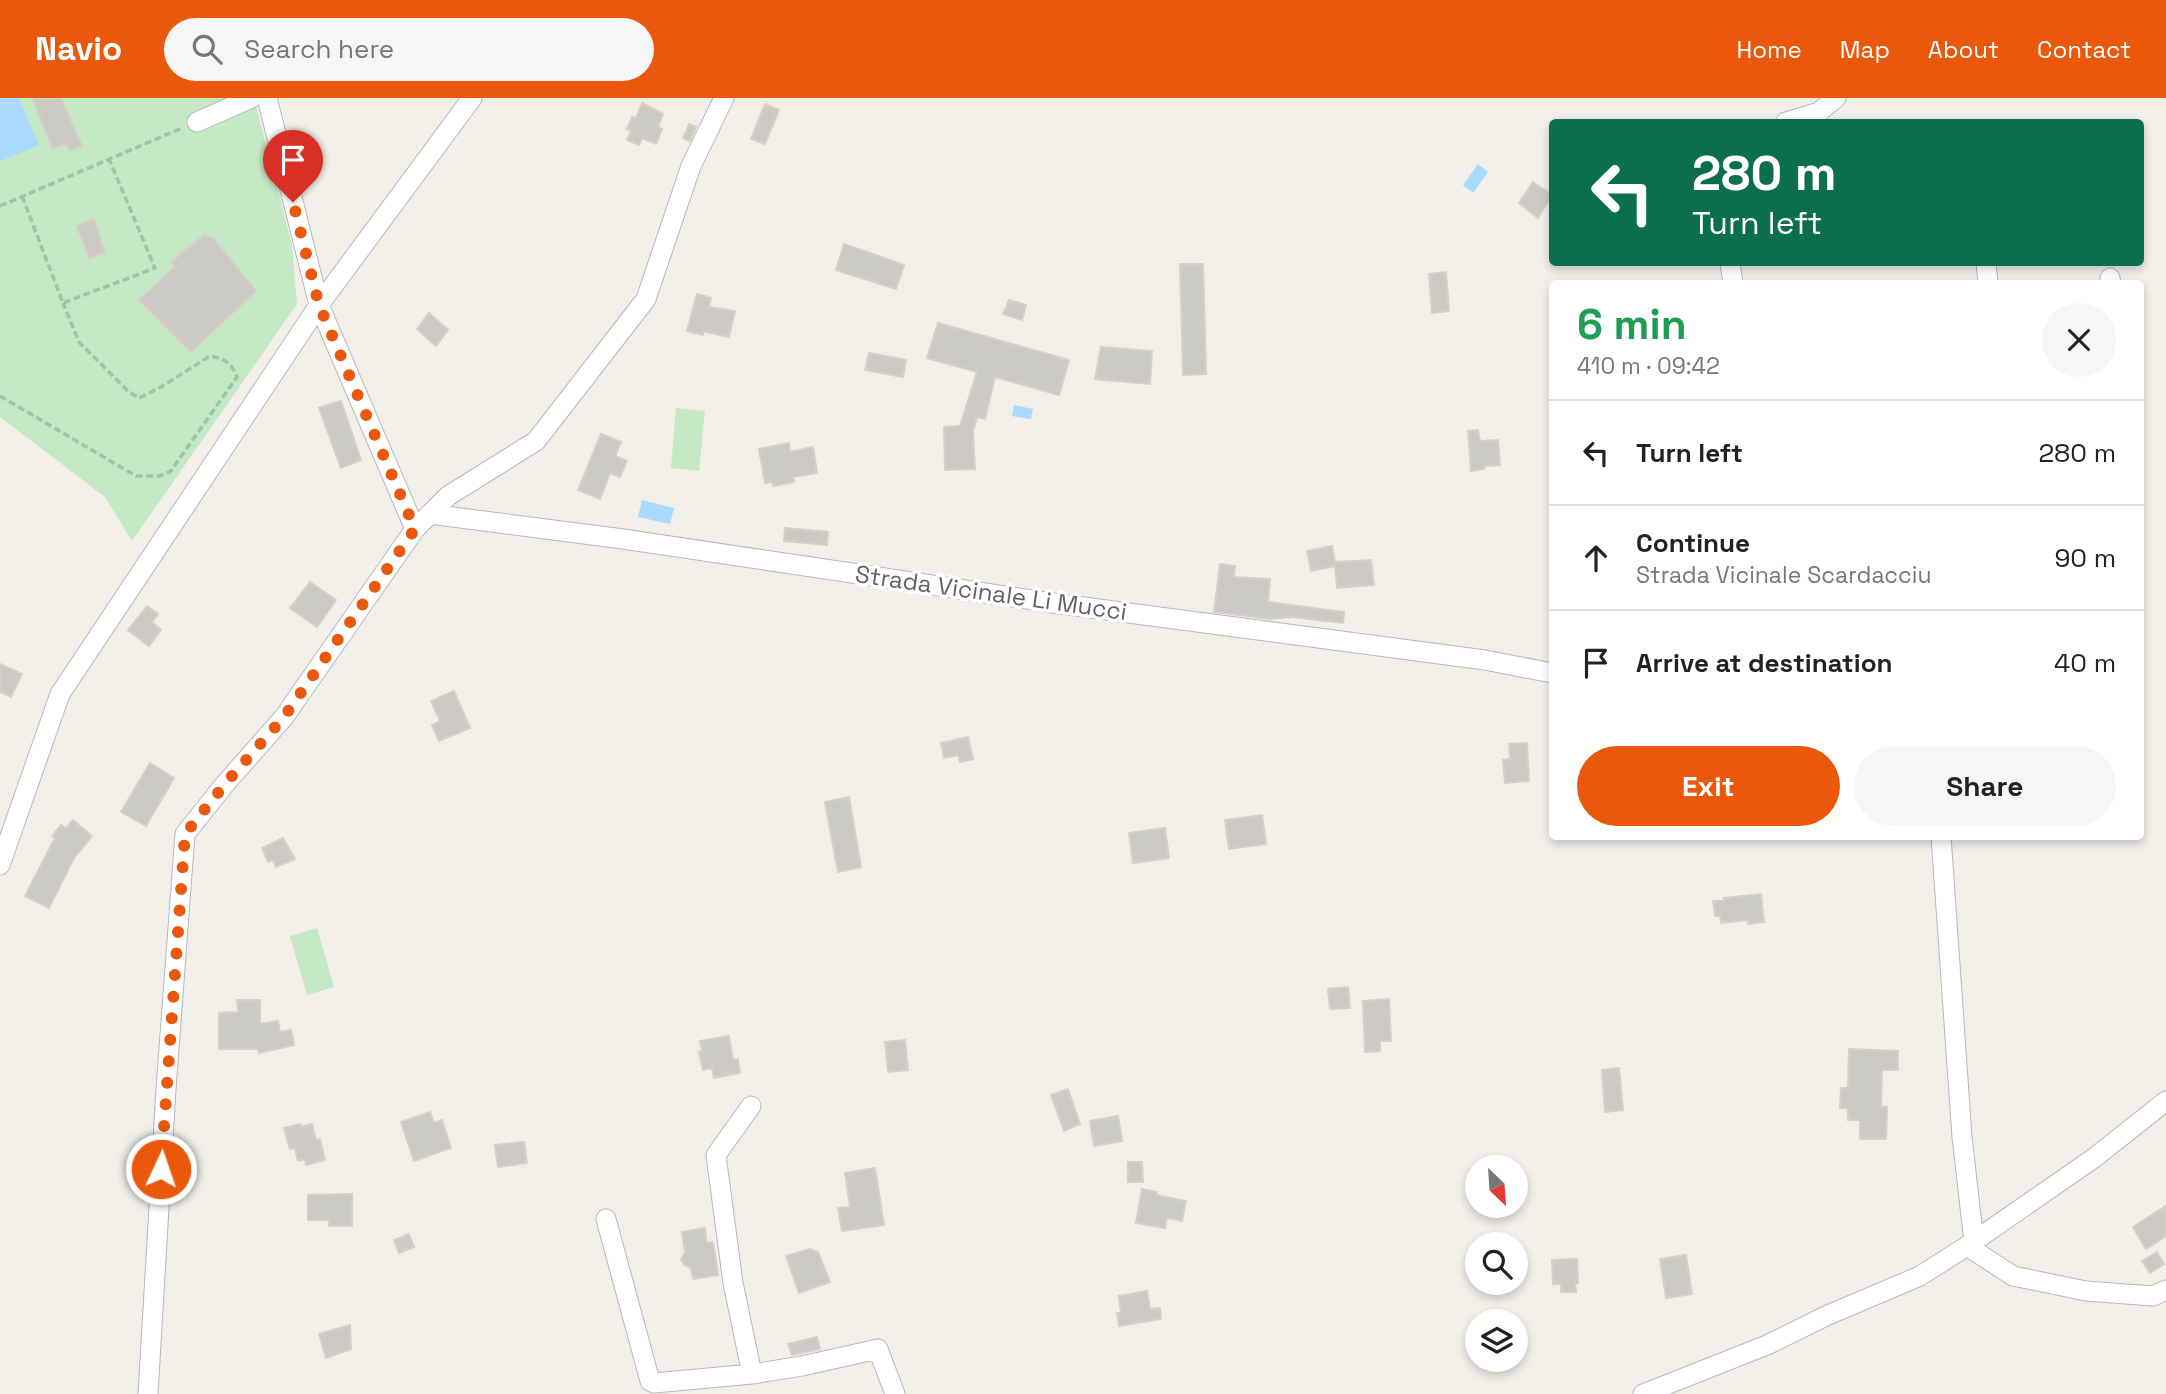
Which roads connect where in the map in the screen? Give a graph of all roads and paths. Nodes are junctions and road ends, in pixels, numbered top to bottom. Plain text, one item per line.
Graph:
1 (251, 98) edge
2 (267, 98) edge
3 (472, 98) edge
4 (724, 98) edge
5 (1836, 98) edge
6 (1796, 119) edge
7 (197, 122) joint
8 (109, 159) junction
9 (22, 196) junction
10 (0, 205) edge
11 (63, 303) junction
12 (319, 305) junction
13 (0, 396) edge
14 (430, 514) junction
15 (415, 529) junction
16 (1549, 672) edge
17 (1941, 840) edge
18 (0, 865) edge
19 (2166, 1101) edge
20 (751, 1106) dead end
21 (606, 1219) dead end
22 (1971, 1244) junction
23 (2166, 1290) edge
24 (752, 1374) junction
25 (148, 1394) edge
26 (895, 1394) edge
27 (1643, 1394) edge

1 - 7 street
2 - 12 street
3 - 12 street
4 - 14 street
5 - 6 street
7 - 8 path
8 - 9 path
8 - 11 path
9 - 10 path
9 - 11 path
11 - 13 path
12 - 15 street
12 - 18 street
14 - 15 street
14 - 16 street, Strada Vicinale Li Mucci
15 - 25 street
17 - 22 street
19 - 22 street
20 - 24 street
21 - 24 street
22 - 23 street
22 - 27 street
24 - 26 street

